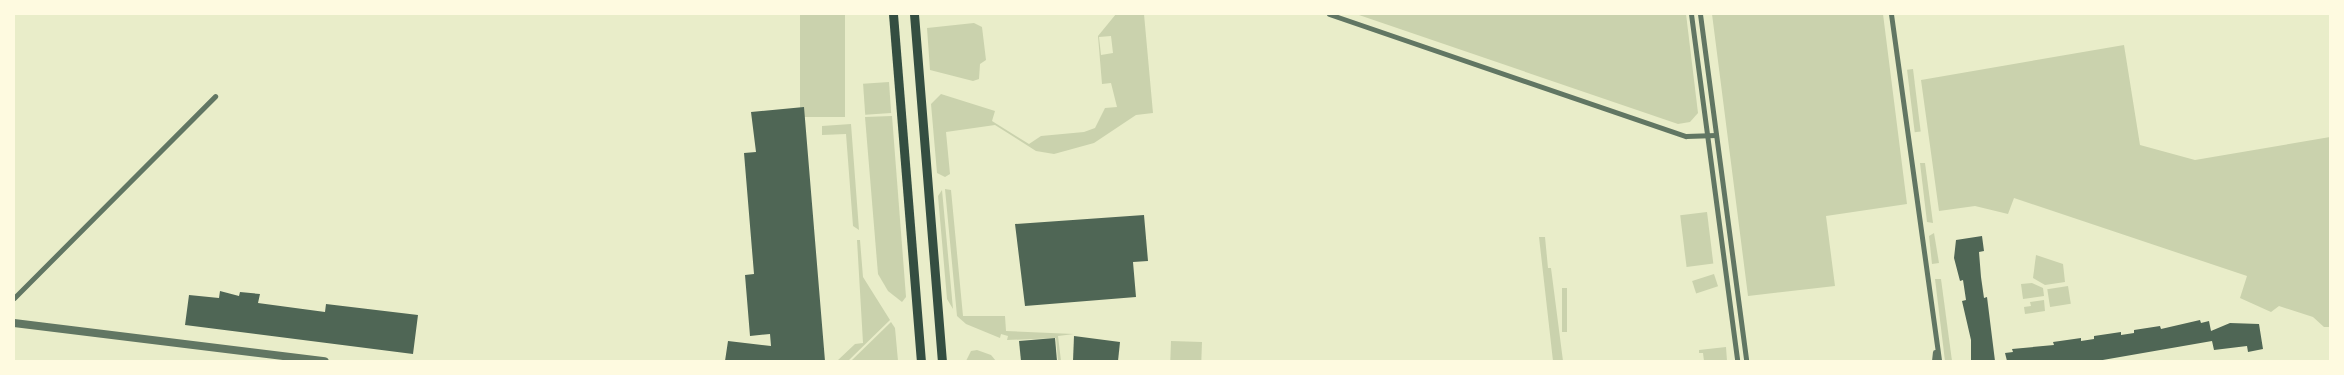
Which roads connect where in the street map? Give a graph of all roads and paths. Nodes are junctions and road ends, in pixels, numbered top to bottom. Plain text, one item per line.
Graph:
1 (893, 14) edge
2 (914, 14) edge
3 (1328, 14) edge
4 (1691, 14) edge
5 (1700, 14) edge
6 (1891, 14) edge
7 (215, 96) dead end
8 (1716, 135) junction
9 (1707, 136) junction
10 (14, 298) edge
11 (14, 323) edge
12 (1936, 346) junction
13 (325, 361) edge
14 (920, 361) edge
15 (942, 361) edge
16 (1737, 361) edge
17 (1746, 361) edge
18 (1934, 361) edge
19 (1939, 361) edge

1 - 14 main road
2 - 15 main road
3 - 9 street
4 - 9 street
5 - 8 street
6 - 12 street
7 - 10 street
8 - 9 street
8 - 17 street
9 - 16 street
11 - 13 street
12 - 18 street
12 - 19 street

